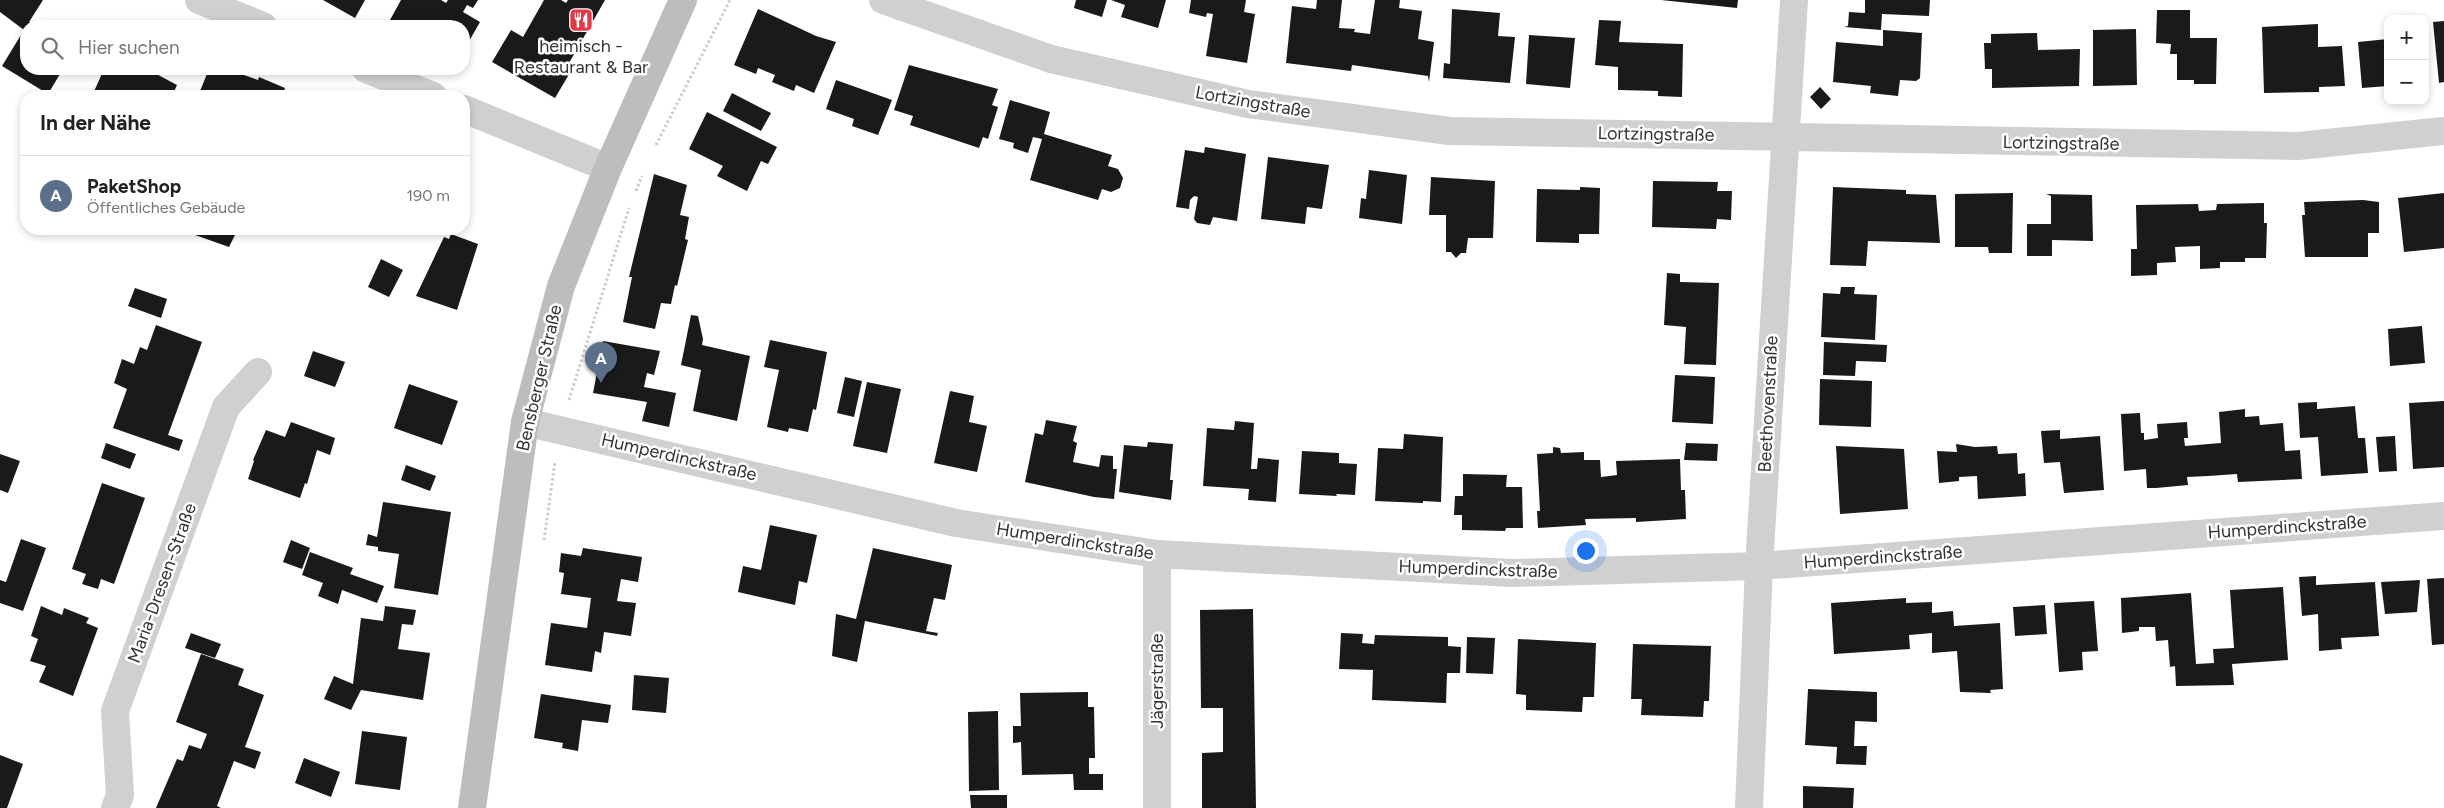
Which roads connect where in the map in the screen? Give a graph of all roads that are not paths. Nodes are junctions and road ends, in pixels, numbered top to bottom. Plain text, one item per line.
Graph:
1 (199, 0) edge
2 (683, 0) edge
3 (883, 0) edge
4 (1794, 0) edge
5 (248, 20) edge
6 (381, 75) edge
7 (418, 90) edge
8 (470, 111) edge
9 (2444, 131) edge
10 (1784, 136) junction
11 (608, 168) junction
12 (258, 372) dead end
13 (525, 422) junction
14 (2444, 516) edge
15 (1157, 554) junction
16 (1758, 566) junction
17 (115, 808) edge
18 (472, 808) edge
19 (1157, 808) edge
20 (1749, 808) edge

1 - 5 street
2 - 11 main road, Bensberger Straße
3 - 10 street, Lortzingstraße
4 - 10 street, Beethovenstraße
6 - 7 street
8 - 11 street
9 - 10 street, Lortzingstraße
10 - 16 street, Beethovenstraße
11 - 13 main road, Bensberger Straße
12 - 17 street, Maria-Dresen-Straße
13 - 15 street, Humperdinckstraße
13 - 18 main road, Bensberger Straße
14 - 16 street, Humperdinckstraße
15 - 16 street, Humperdinckstraße
15 - 19 street, Jägerstraße
16 - 20 street, Beethovenstraße

